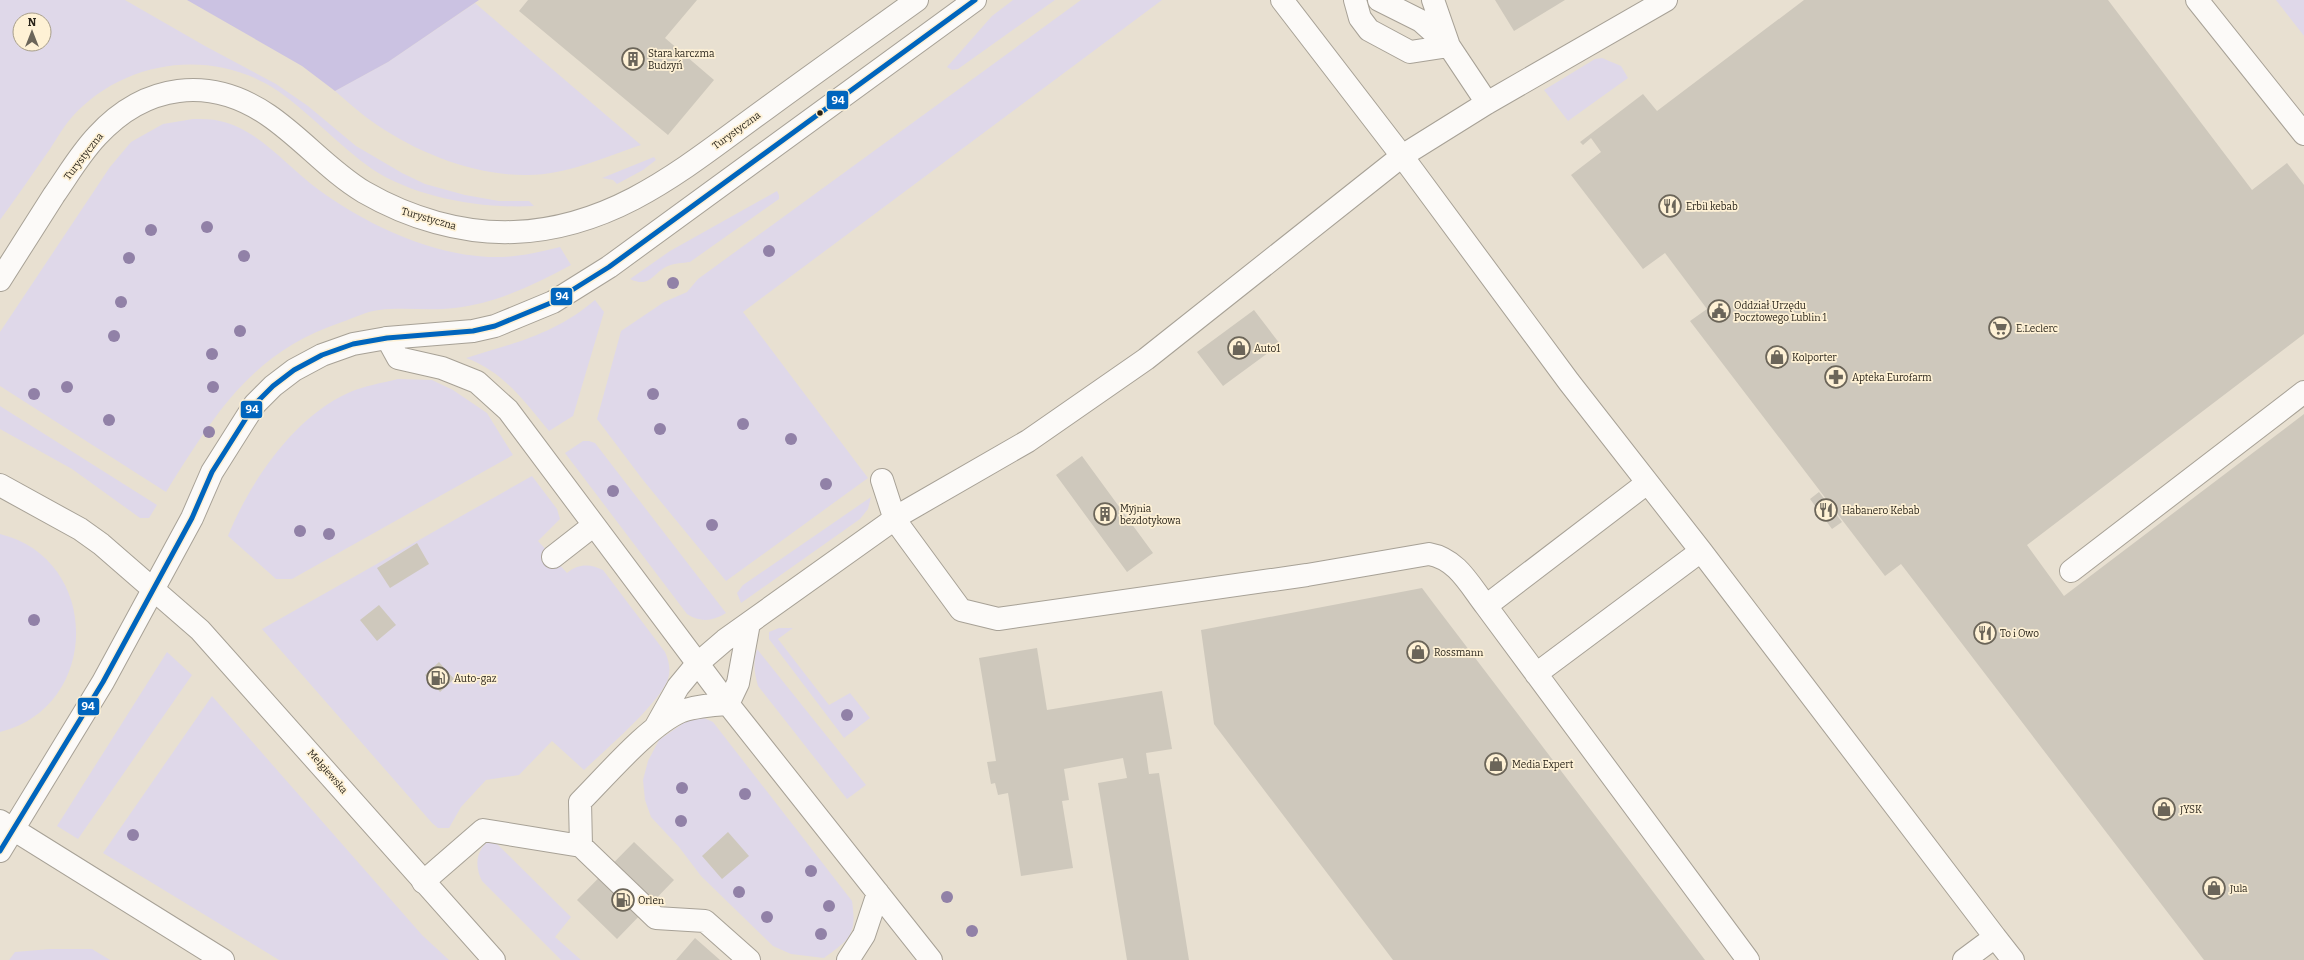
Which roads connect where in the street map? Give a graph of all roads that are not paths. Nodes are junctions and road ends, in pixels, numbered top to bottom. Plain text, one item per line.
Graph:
1 (917, 0) edge
2 (975, 0) edge
3 (1282, 0) edge
4 (1355, 0) edge
5 (1379, 0) edge
6 (1433, 0) edge
7 (1666, 0) edge
8 (2197, 0) edge
9 (1449, 46) junction
10 (1487, 103) junction
11 (2304, 134) edge
12 (1402, 156) junction
13 (0, 280) edge
14 (387, 338) junction
15 (2304, 392) edge
16 (882, 480) dead end
17 (1647, 482) junction
18 (0, 485) edge
19 (895, 520) junction
20 (594, 525) junction
21 (1701, 551) junction
22 (553, 557) dead end
23 (2071, 571) dead end
24 (155, 589) junction
25 (1486, 606) junction
26 (749, 623) junction
27 (696, 664) junction
28 (1536, 674) junction
29 (728, 704) junction
30 (655, 728) junction
31 (7, 825) edge
32 (581, 846) junction
33 (0, 851) edge
34 (423, 882) junction
35 (878, 894) junction
36 (1995, 937) junction
37 (223, 960) edge
38 (494, 960) edge
39 (749, 960) edge
40 (848, 960) edge
41 (927, 960) edge
42 (931, 960) edge
43 (1748, 960) edge
44 (1964, 960) edge
45 (2013, 960) edge

1 - 13 main road, Turystyczna
2 - 14 main road
3 - 12 main road
4 - 9 main road
5 - 9 main road
6 - 9 main road
7 - 10 main road
8 - 11 main road
9 - 10 main road
10 - 12 main road
12 - 17 main road
12 - 19 main road
14 - 20 main road
14 - 24 main road
15 - 23 main road
16 - 19 main road
17 - 21 main road
17 - 25 main road
18 - 24 main road, Mełgiewska
19 - 25 main road
19 - 26 main road
20 - 22 main road
20 - 27 main road
21 - 28 main road
21 - 36 main road
24 - 31 main road
24 - 34 main road, Mełgiewska
25 - 28 main road
26 - 27 main road
26 - 29 main road
27 - 29 main road
27 - 30 main road
28 - 43 main road
29 - 30 main road
29 - 35 main road
30 - 32 main road
31 - 33 main road
31 - 37 main road
32 - 34 main road
32 - 39 main road
34 - 38 main road, Mełgiewska
35 - 40 main road
35 - 42 main road
36 - 44 main road
36 - 45 main road
41 - 42 main road

